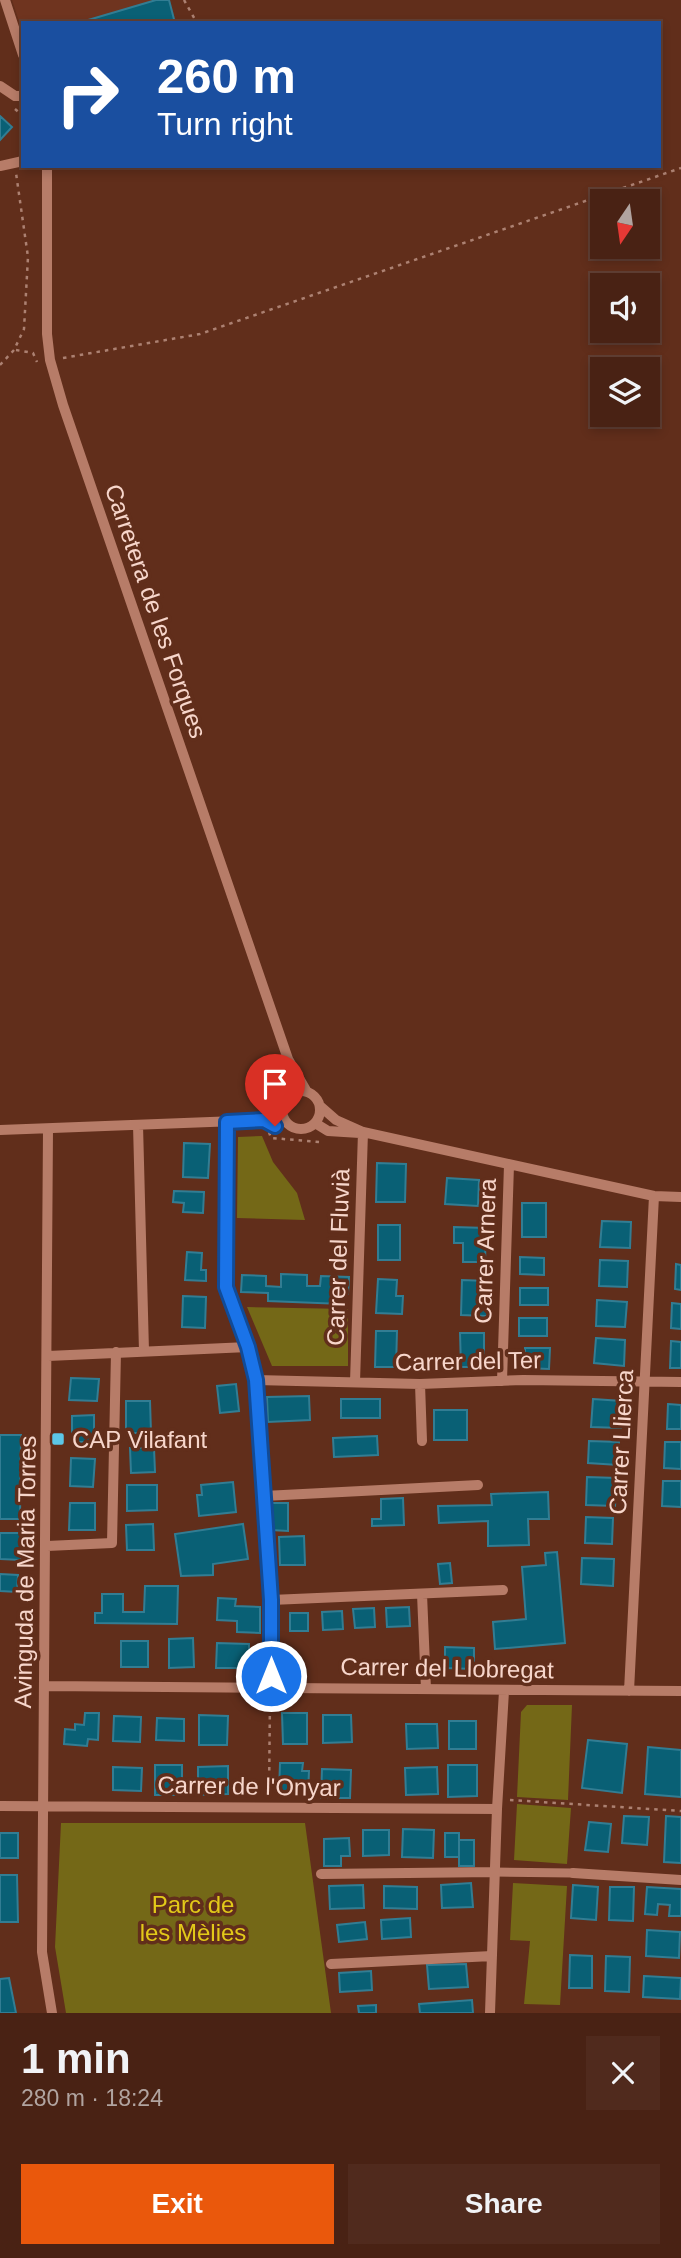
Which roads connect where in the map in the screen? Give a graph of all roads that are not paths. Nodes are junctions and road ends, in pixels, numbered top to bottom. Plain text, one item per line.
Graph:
1 (5, 0) edge
2 (21, 49) edge
3 (0, 86) edge
4 (21, 96) edge
5 (18, 162) edge
6 (0, 166) edge
7 (47, 168) edge
8 (288, 1059) junction
9 (307, 1092) junction
10 (284, 1103) junction
11 (320, 1106) junction
12 (227, 1122) junction
13 (267, 1122) junction
14 (287, 1123) junction
15 (315, 1123) junction
16 (138, 1125) junction
17 (0, 1130) edge
18 (48, 1130) junction
19 (362, 1132) junction
20 (509, 1166) junction
21 (654, 1196) junction
22 (681, 1198) edge
23 (248, 1347) junction
24 (144, 1351) junction
25 (116, 1352) junction
26 (48, 1356) junction
27 (256, 1380) junction
28 (645, 1380) junction
29 (502, 1381) junction
30 (681, 1381) edge
31 (355, 1382) junction
32 (420, 1384) junction
33 (422, 1441) dead end
34 (478, 1485) dead end
35 (264, 1496) junction
36 (47, 1546) junction
37 (503, 1590) dead end
38 (422, 1594) junction
39 (271, 1600) junction
40 (45, 1686) junction
41 (271, 1686) junction
42 (426, 1689) junction
43 (504, 1691) junction
44 (629, 1691) junction
45 (681, 1691) edge
46 (497, 1804) junction
47 (43, 1805) junction
48 (0, 1806) edge
49 (494, 1872) junction
50 (573, 1873) joint
51 (321, 1874) dead end
52 (681, 1880) edge
53 (492, 1956) junction
54 (331, 1964) dead end
55 (52, 2013) edge
56 (490, 2013) edge

1 - 2 street
3 - 4 street
5 - 6 street
7 - 8 street, Carretera de les Forques
8 - 9 street, Carretera de les Forques
8 - 10 street, Carretera de les Forques
9 - 10 street
9 - 11 street
10 - 13 street
10 - 14 street
11 - 15 street
11 - 19 street
12 - 13 street
12 - 16 street
12 - 23 street
13 - 14 street
14 - 15 street
15 - 19 street
16 - 18 street
16 - 24 street
17 - 18 street
18 - 26 street, Avinguda de Maria Torres
19 - 20 street
19 - 31 street, Carrer del Fluvià
20 - 21 street
20 - 29 street, Carrer Arnera
21 - 22 street
21 - 28 street, Carrer Llierca
23 - 24 street
23 - 27 street
24 - 25 street
25 - 26 street
25 - 36 street
26 - 36 street, Avinguda de Maria Torres
27 - 31 street, Carrer del Ter
27 - 35 street
28 - 29 street, Carrer del Ter
28 - 30 street, Carrer del Ter
28 - 44 street, Carrer Llierca
29 - 32 street, Carrer del Ter
31 - 32 street, Carrer del Ter
32 - 33 street
34 - 35 street
35 - 39 street
36 - 40 street, Avinguda de Maria Torres
37 - 38 street
38 - 39 street
38 - 42 street
39 - 41 street
40 - 41 street, Carrer del Llobregat
40 - 47 street, Avinguda de Maria Torres
41 - 42 street, Carrer del Llobregat
42 - 43 street, Carrer del Llobregat
43 - 44 street, Carrer del Llobregat
43 - 46 street
44 - 45 street, Carrer del Llobregat
46 - 47 street, Carrer de l'Onyar
46 - 49 street
47 - 48 street, Carrer de l'Onyar
47 - 55 street, Avinguda de Maria Torres
49 - 50 street
49 - 51 street
49 - 53 street
50 - 52 street
53 - 54 street
53 - 56 street

